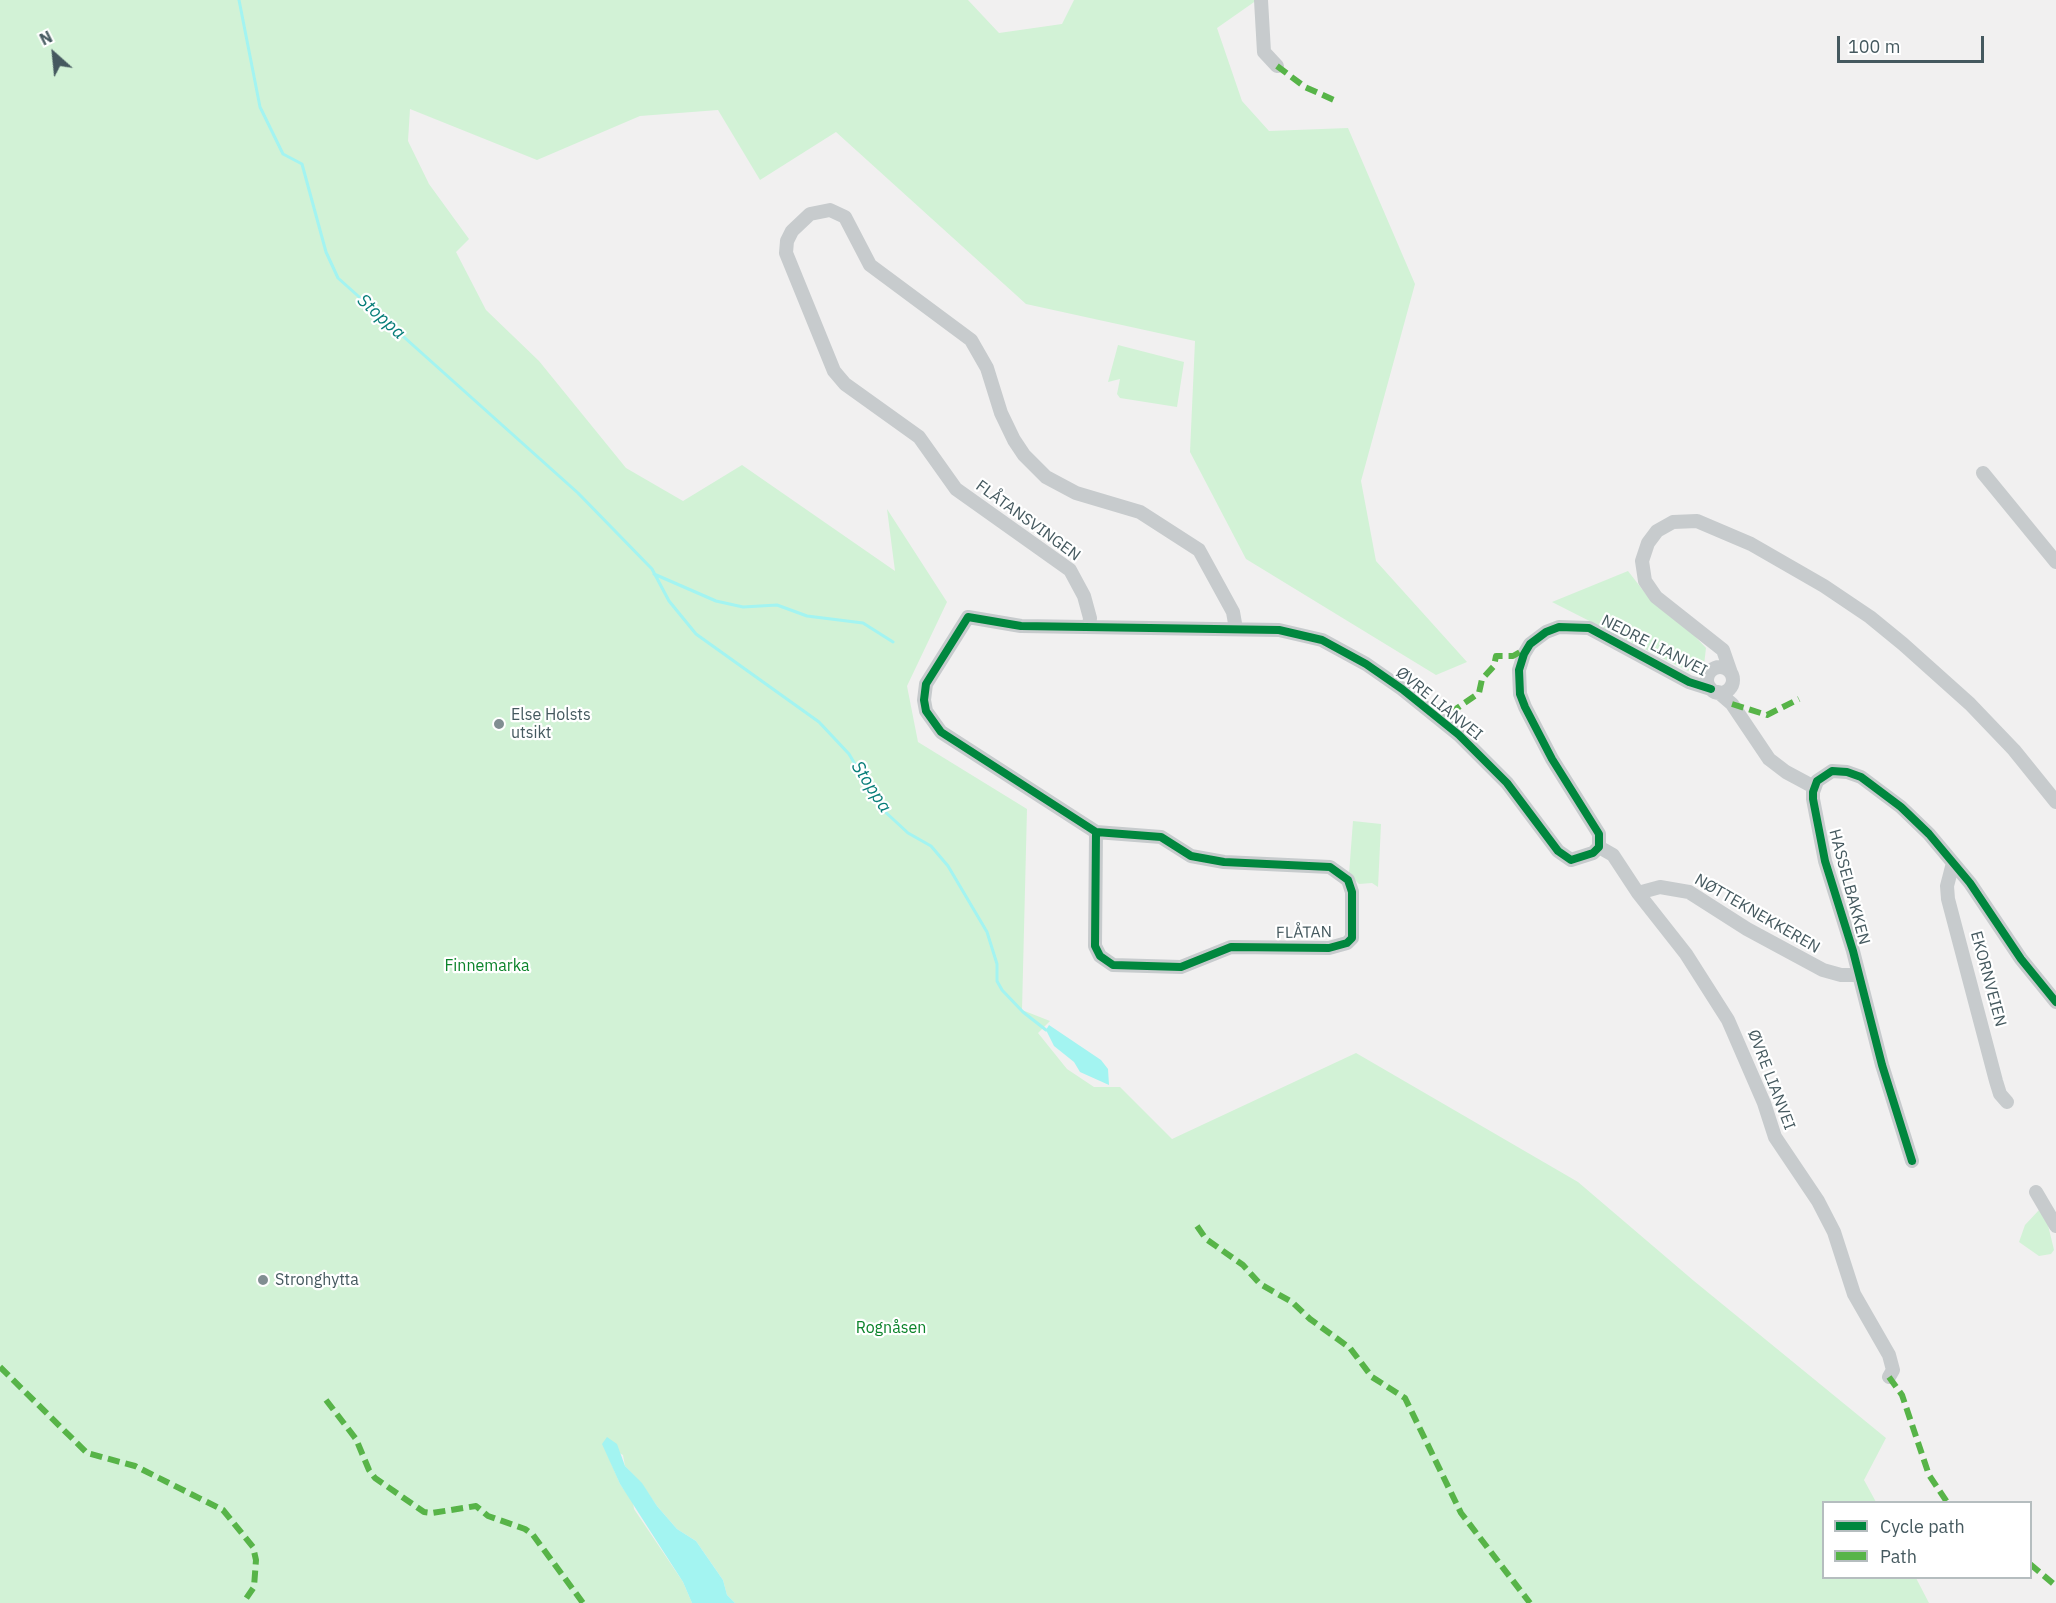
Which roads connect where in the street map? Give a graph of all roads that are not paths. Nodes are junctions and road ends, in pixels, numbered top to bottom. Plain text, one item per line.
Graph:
1 (1261, 0) edge
2 (1277, 66) dead end
3 (1983, 473) dead end
4 (2056, 561) edge
5 (968, 617) joint
6 (1089, 627) junction
7 (1236, 629) junction
8 (1716, 644) junction
9 (1713, 670) junction
10 (1680, 675) junction
11 (1731, 679) junction
12 (1714, 691) junction
13 (1732, 704) junction
14 (1814, 787) junction
15 (2056, 802) edge
16 (1095, 832) junction
17 (1599, 847) junction
18 (1953, 863) junction
19 (1638, 893) junction
20 (1859, 975) junction
21 (2056, 1002) edge
22 (2007, 1102) dead end
23 (1912, 1161) dead end
24 (2036, 1192) dead end
25 (2056, 1226) edge
26 (1889, 1377) dead end

1 - 2 street
3 - 4 street
5 - 6 street, ØVRE LIANVEI
5 - 16 street, FLÅTAN
6 - 7 street, ØVRE LIANVEI
6 - 7 street, FLÅTANSVINGEN
7 - 17 street, ØVRE LIANVEI
8 - 9 street, NEDRE LIANVEI
8 - 11 street, NEDRE LIANVEI
8 - 15 street, NEDRE LIANVEI
9 - 10 street, NEDRE LIANVEI
9 - 11 street
9 - 12 street
10 - 12 street, NEDRE LIANVEI
10 - 17 street, NEDRE LIANVEI
11 - 12 street
11 - 13 street
12 - 13 street, NEDRE LIANVEI
13 - 14 street, NEDRE LIANVEI
14 - 18 street
14 - 20 street, HASSELBAKKEN
16 - 16 street, FLÅTAN
17 - 19 street, ØVRE LIANVEI
18 - 21 street
18 - 22 street, EKORNVEIEN
19 - 20 street, NØTTEKNEKKEREN
19 - 26 street, ØVRE LIANVEI
20 - 23 street, HASSELBAKKEN
24 - 25 street

